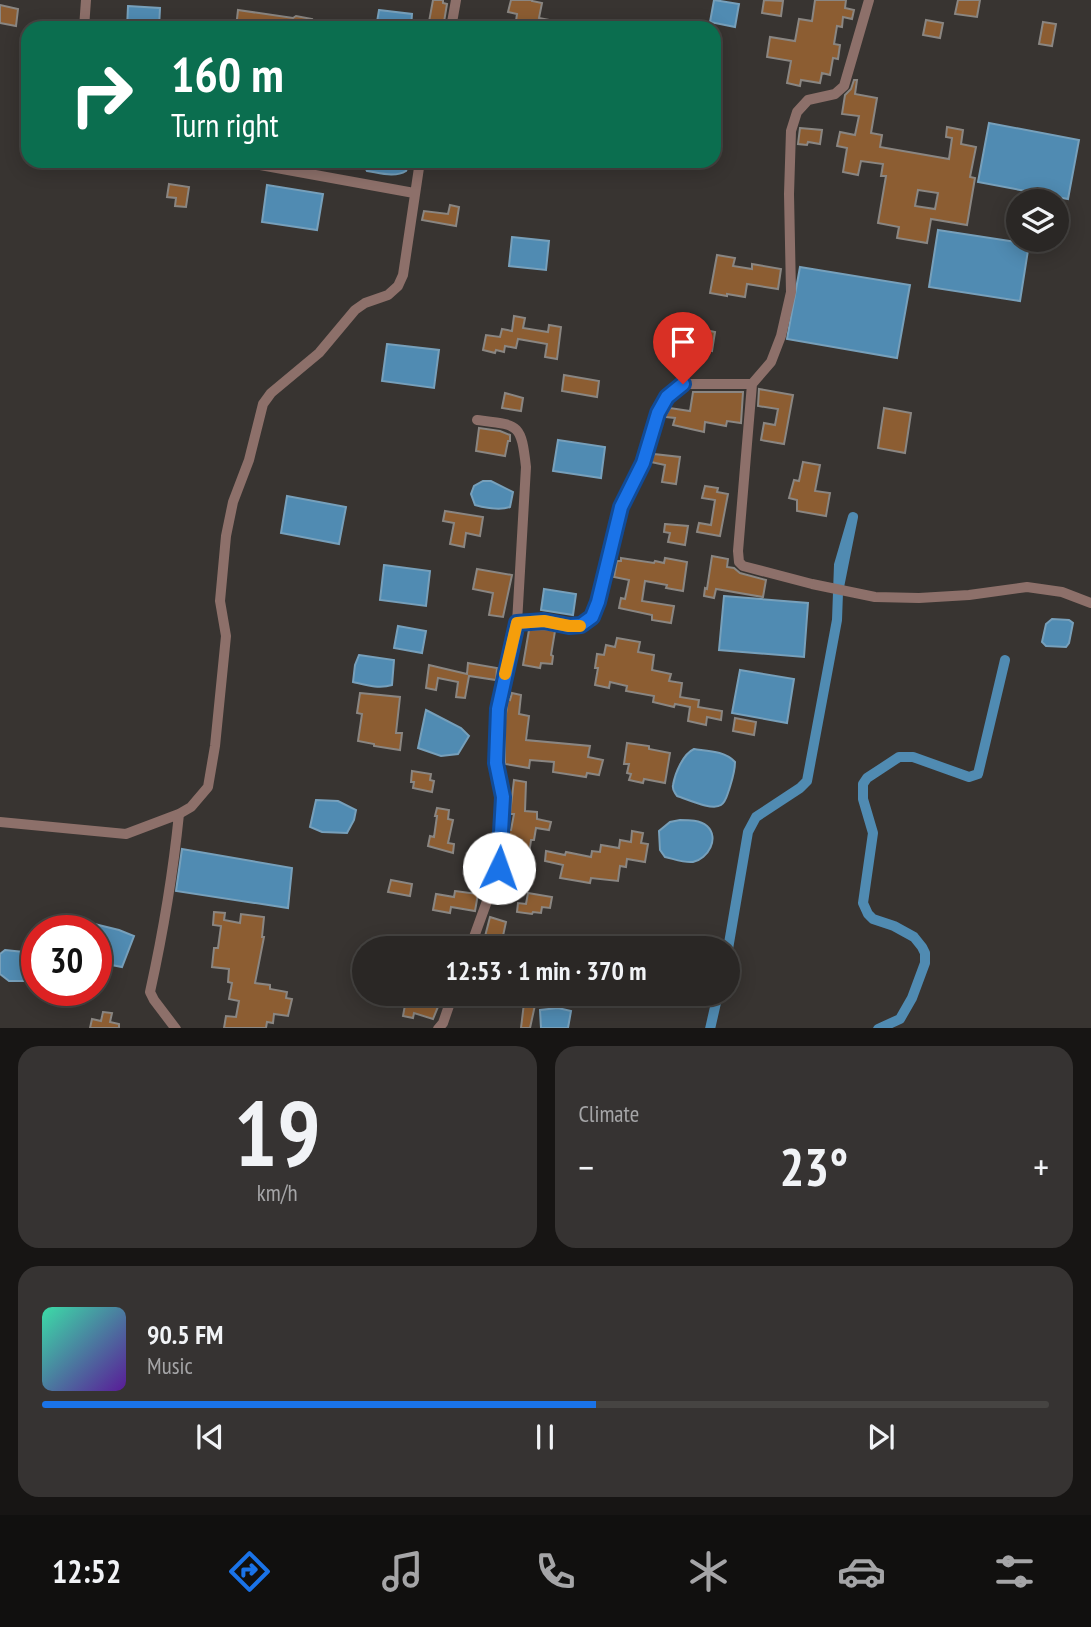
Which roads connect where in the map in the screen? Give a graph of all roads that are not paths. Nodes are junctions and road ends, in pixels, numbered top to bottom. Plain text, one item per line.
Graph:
1 (86, 0) edge
2 (456, 0) edge
3 (869, 0) edge
4 (85, 21) edge
5 (452, 21) edge
6 (276, 168) edge
7 (419, 168) edge
8 (414, 193) junction
9 (752, 384) junction
10 (477, 420) dead end
11 (1091, 603) edge
12 (517, 623) junction
13 (179, 814) junction
14 (0, 822) edge
15 (474, 936) edge
16 (449, 1006) edge
17 (176, 1028) edge
18 (438, 1028) edge

1 - 4 street
2 - 5 street
3 - 9 street
6 - 8 street
7 - 8 street
8 - 13 street
9 - 11 street
9 - 12 street
10 - 12 street
12 - 15 street
13 - 14 street
13 - 17 street
16 - 18 street

